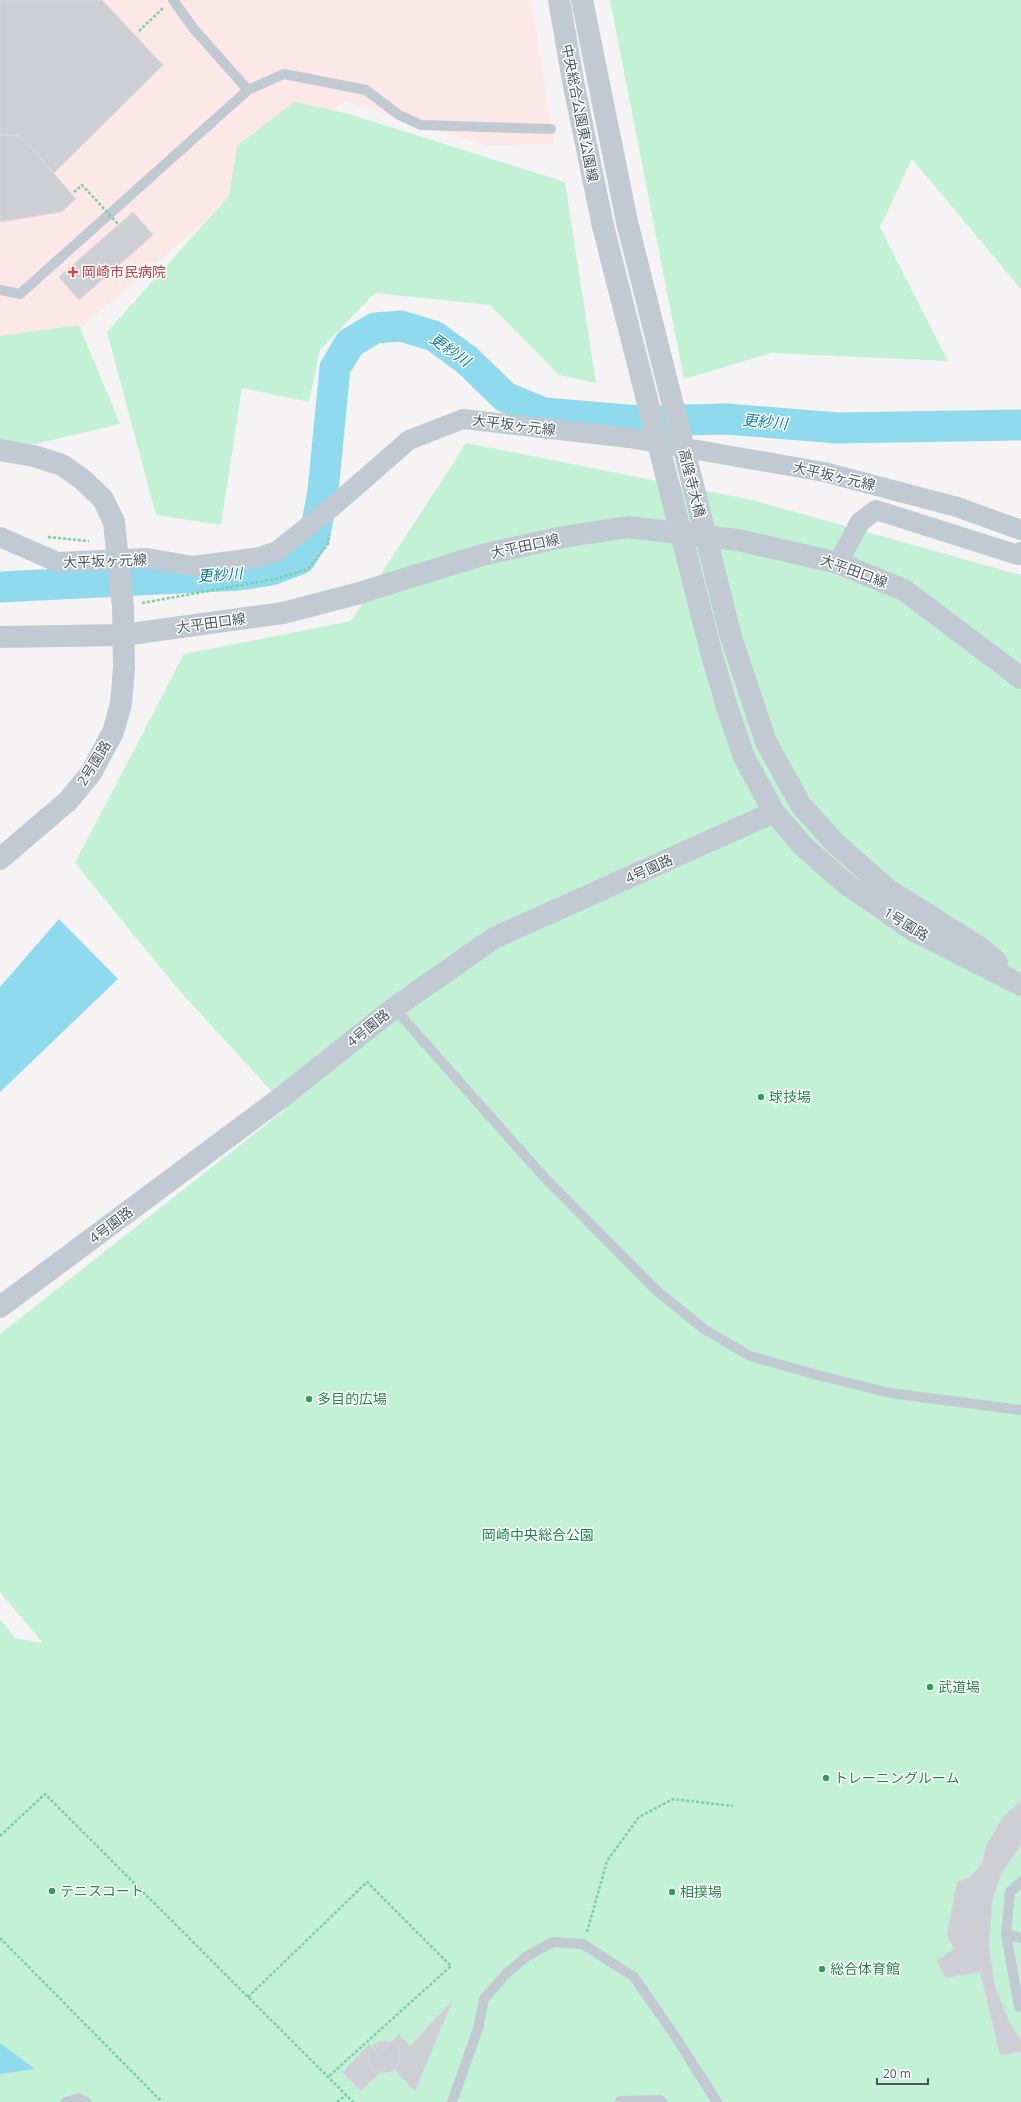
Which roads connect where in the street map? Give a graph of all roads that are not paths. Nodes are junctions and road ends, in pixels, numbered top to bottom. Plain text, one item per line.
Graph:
1 (559, 0) edge
2 (582, 0) edge
3 (170, 3) edge
4 (248, 90) junction
5 (551, 129) dead end
6 (603, 226) joint
7 (0, 290) edge
8 (0, 450) edge
9 (1021, 530) edge
10 (0, 537) edge
11 (1021, 552) edge
12 (838, 563) junction
13 (123, 635) junction
14 (0, 637) edge
15 (1021, 678) edge
16 (744, 757) joint
17 (774, 812) junction
18 (0, 859) edge
19 (1021, 983) edge
20 (394, 1008) junction
21 (0, 1307) edge
22 (1021, 1410) edge
23 (1021, 1882) edge
24 (1006, 1934) junction
25 (1021, 1938) edge
26 (1019, 2007) dead end
27 (620, 2101) edge
28 (66, 2102) edge
29 (86, 2102) edge
30 (452, 2102) edge
31 (662, 2102) edge
32 (717, 2102) edge

1 - 6 street, 中央総合公園東公園線
2 - 19 street, 高隆寺大橋, bridge
3 - 4 lane
4 - 5 lane
4 - 7 lane
6 - 16 street, 高隆寺大橋, bridge
8 - 13 street, 2号園路, bridge
9 - 10 street, 大平坂ヶ元線
11 - 12 street
12 - 13 street, 大平田口線
12 - 15 street, 大平田口線
13 - 14 street, 大平田口線
13 - 18 street, 2号園路
16 - 17 street, 1号園路
17 - 19 street, 1号園路
17 - 20 street, 4号園路
20 - 21 street, 4号園路
20 - 22 lane
23 - 24 lane
24 - 25 lane
24 - 26 lane
27 - 31 lane
28 - 29 lane
30 - 32 lane

